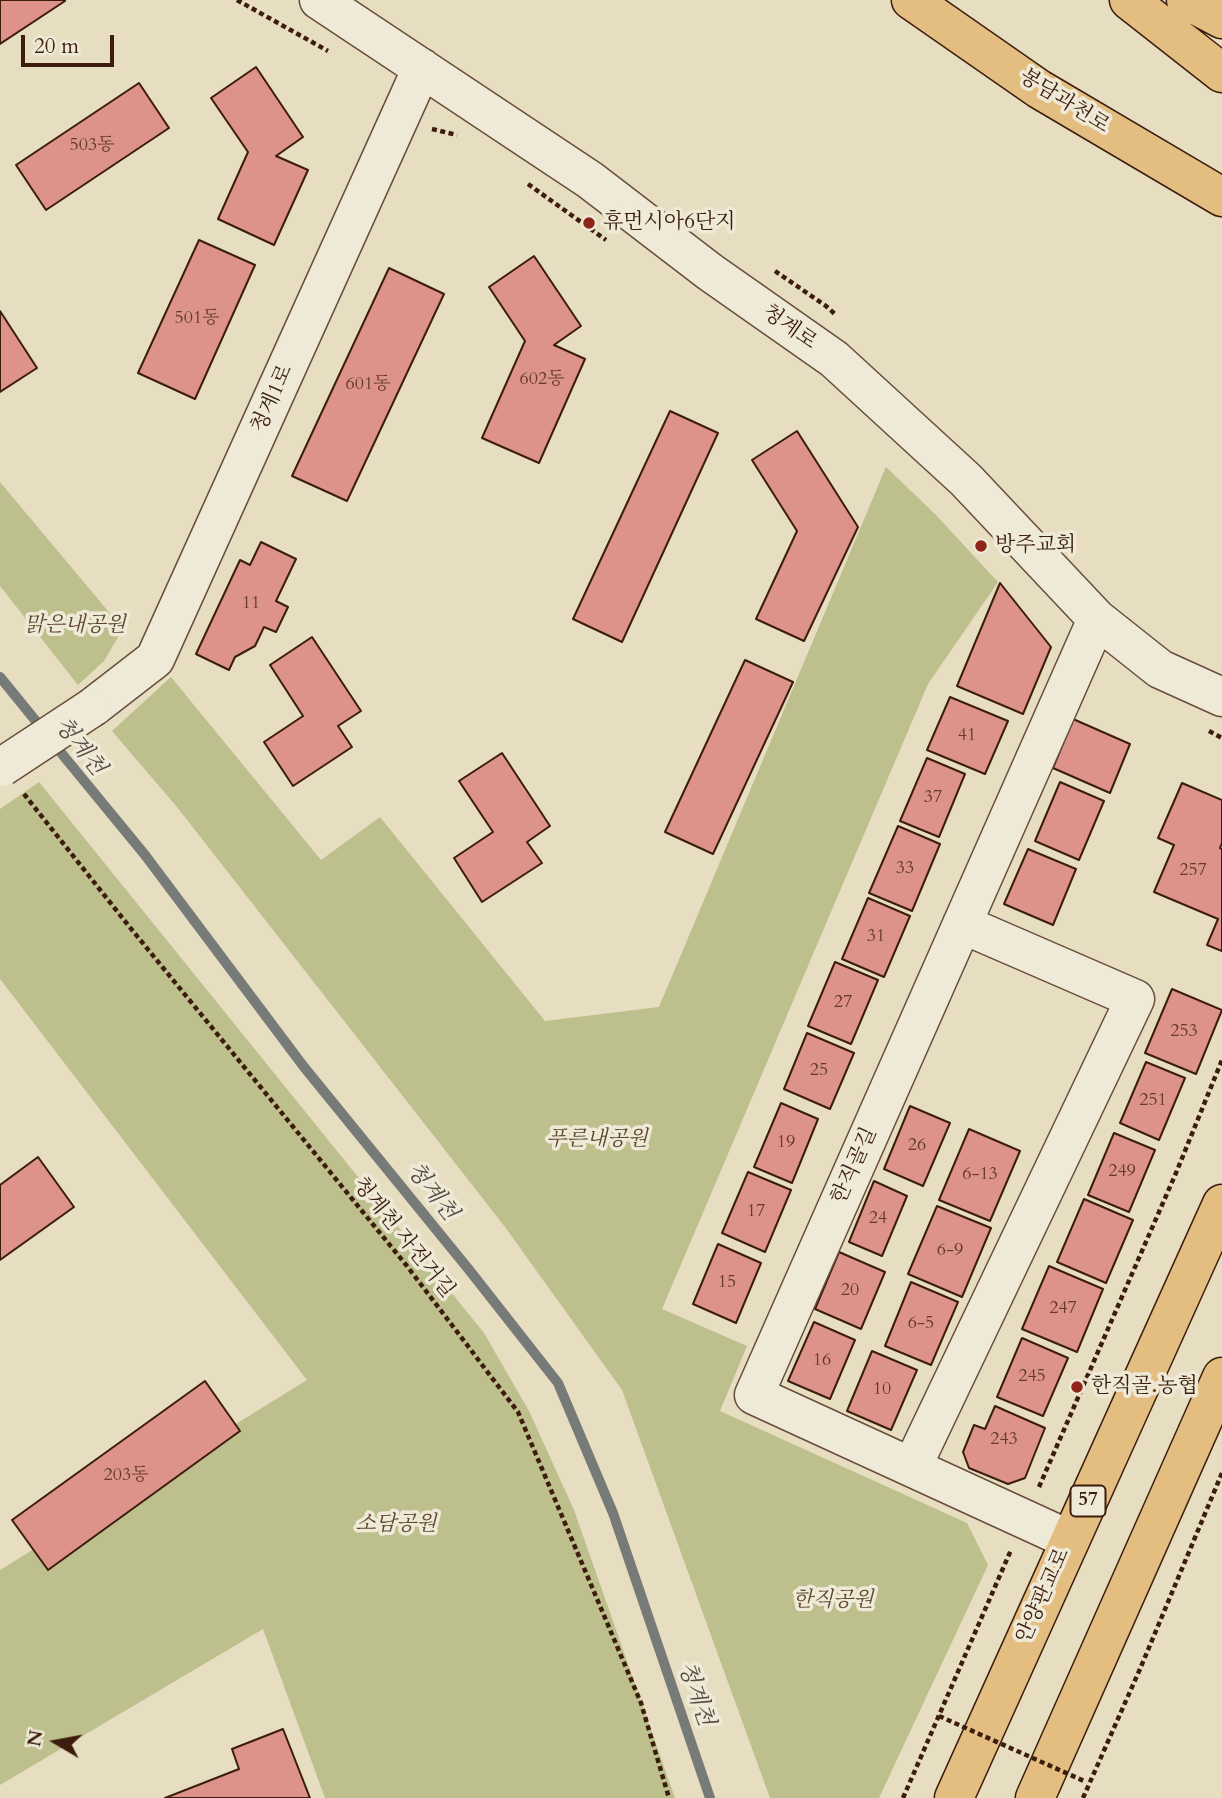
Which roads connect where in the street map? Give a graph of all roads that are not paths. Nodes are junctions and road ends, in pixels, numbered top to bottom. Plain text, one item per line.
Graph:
1 (319, 0) edge
2 (911, 0) edge
3 (1129, 0) edge
4 (1186, 0) edge
5 (1222, 19) edge
6 (422, 68) junction
7 (1222, 73) edge
8 (1222, 197) edge
9 (1097, 619) junction
10 (1211, 711) edge
11 (6, 773) edge
12 (961, 924) junction
13 (1222, 1204) edge
14 (1222, 1377) edge
15 (912, 1467) junction
16 (1070, 1540) junction
17 (954, 1798) edge
18 (1035, 1798) edge

1 - 6 street, 청계로
2 - 8 main road, 봉담과천로
3 - 7 main road
4 - 5 main road
6 - 9 street, 청계로
6 - 11 street, 청계1로, bridge
9 - 10 street, 청계로
9 - 12 street, 한직골길
12 - 15 street, 한직골길
12 - 15 street
13 - 16 main road, 안양판교로 / 57
14 - 18 main road
15 - 16 street, 한직골길
16 - 17 main road, 안양판교로 / 57

